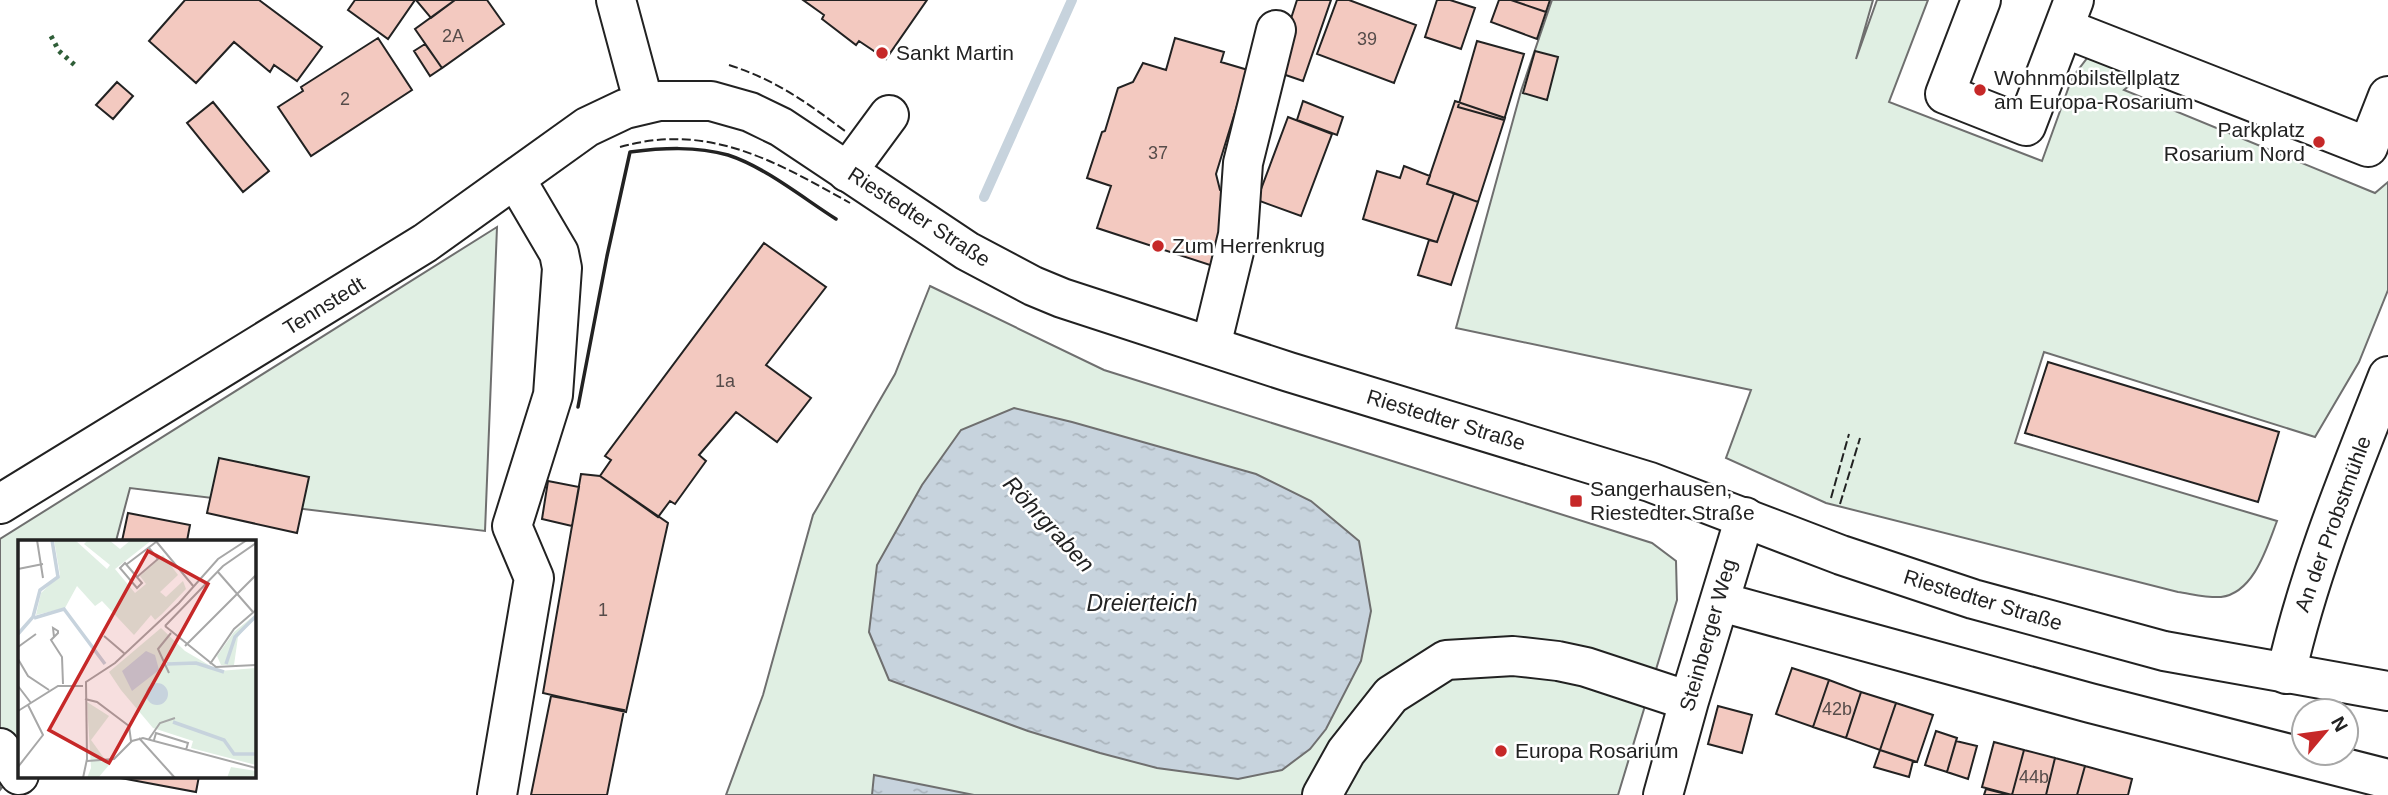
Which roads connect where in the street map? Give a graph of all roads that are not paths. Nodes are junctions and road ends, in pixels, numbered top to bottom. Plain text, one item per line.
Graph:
1 (617, 0) edge
2 (1981, 0) edge
3 (2069, 14) edge
4 (1276, 30) dead end
5 (2388, 96) edge
6 (644, 104) junction
7 (889, 115) dead end
8 (2380, 140) edge
9 (847, 172) junction
10 (516, 180) junction
11 (1211, 346) junction
12 (2388, 376) edge
13 (0, 504) edge
14 (1745, 517) junction
15 (1721, 602) junction
16 (2286, 674) junction
17 (2388, 691) edge
18 (1689, 701) junction
19 (0, 748) edge
20 (18, 772) edge
21 (23, 778) edge
22 (2388, 779) edge
23 (38, 795) edge
24 (497, 795) edge
25 (1322, 795) edge
26 (1663, 795) edge

1 - 6 main road
2 - 3 main road
3 - 8 main road
4 - 11 main road
5 - 8 main road
6 - 9 main road, Riestedter Straße
6 - 10 main road, Tennstedt
7 - 9 main road
9 - 11 main road, Riestedter Straße
10 - 13 main road, Tennstedt
10 - 24 main road
11 - 14 main road, Riestedter Straße
12 - 16 main road, An der Probstmühle
14 - 15 main road, Steinberger Weg
14 - 16 main road, Riestedter Straße
15 - 18 main road, Steinberger Weg
15 - 22 main road
16 - 17 main road, Riestedter Straße
18 - 25 main road
18 - 26 main road, Steinberger Weg
19 - 20 main road
21 - 23 main road

